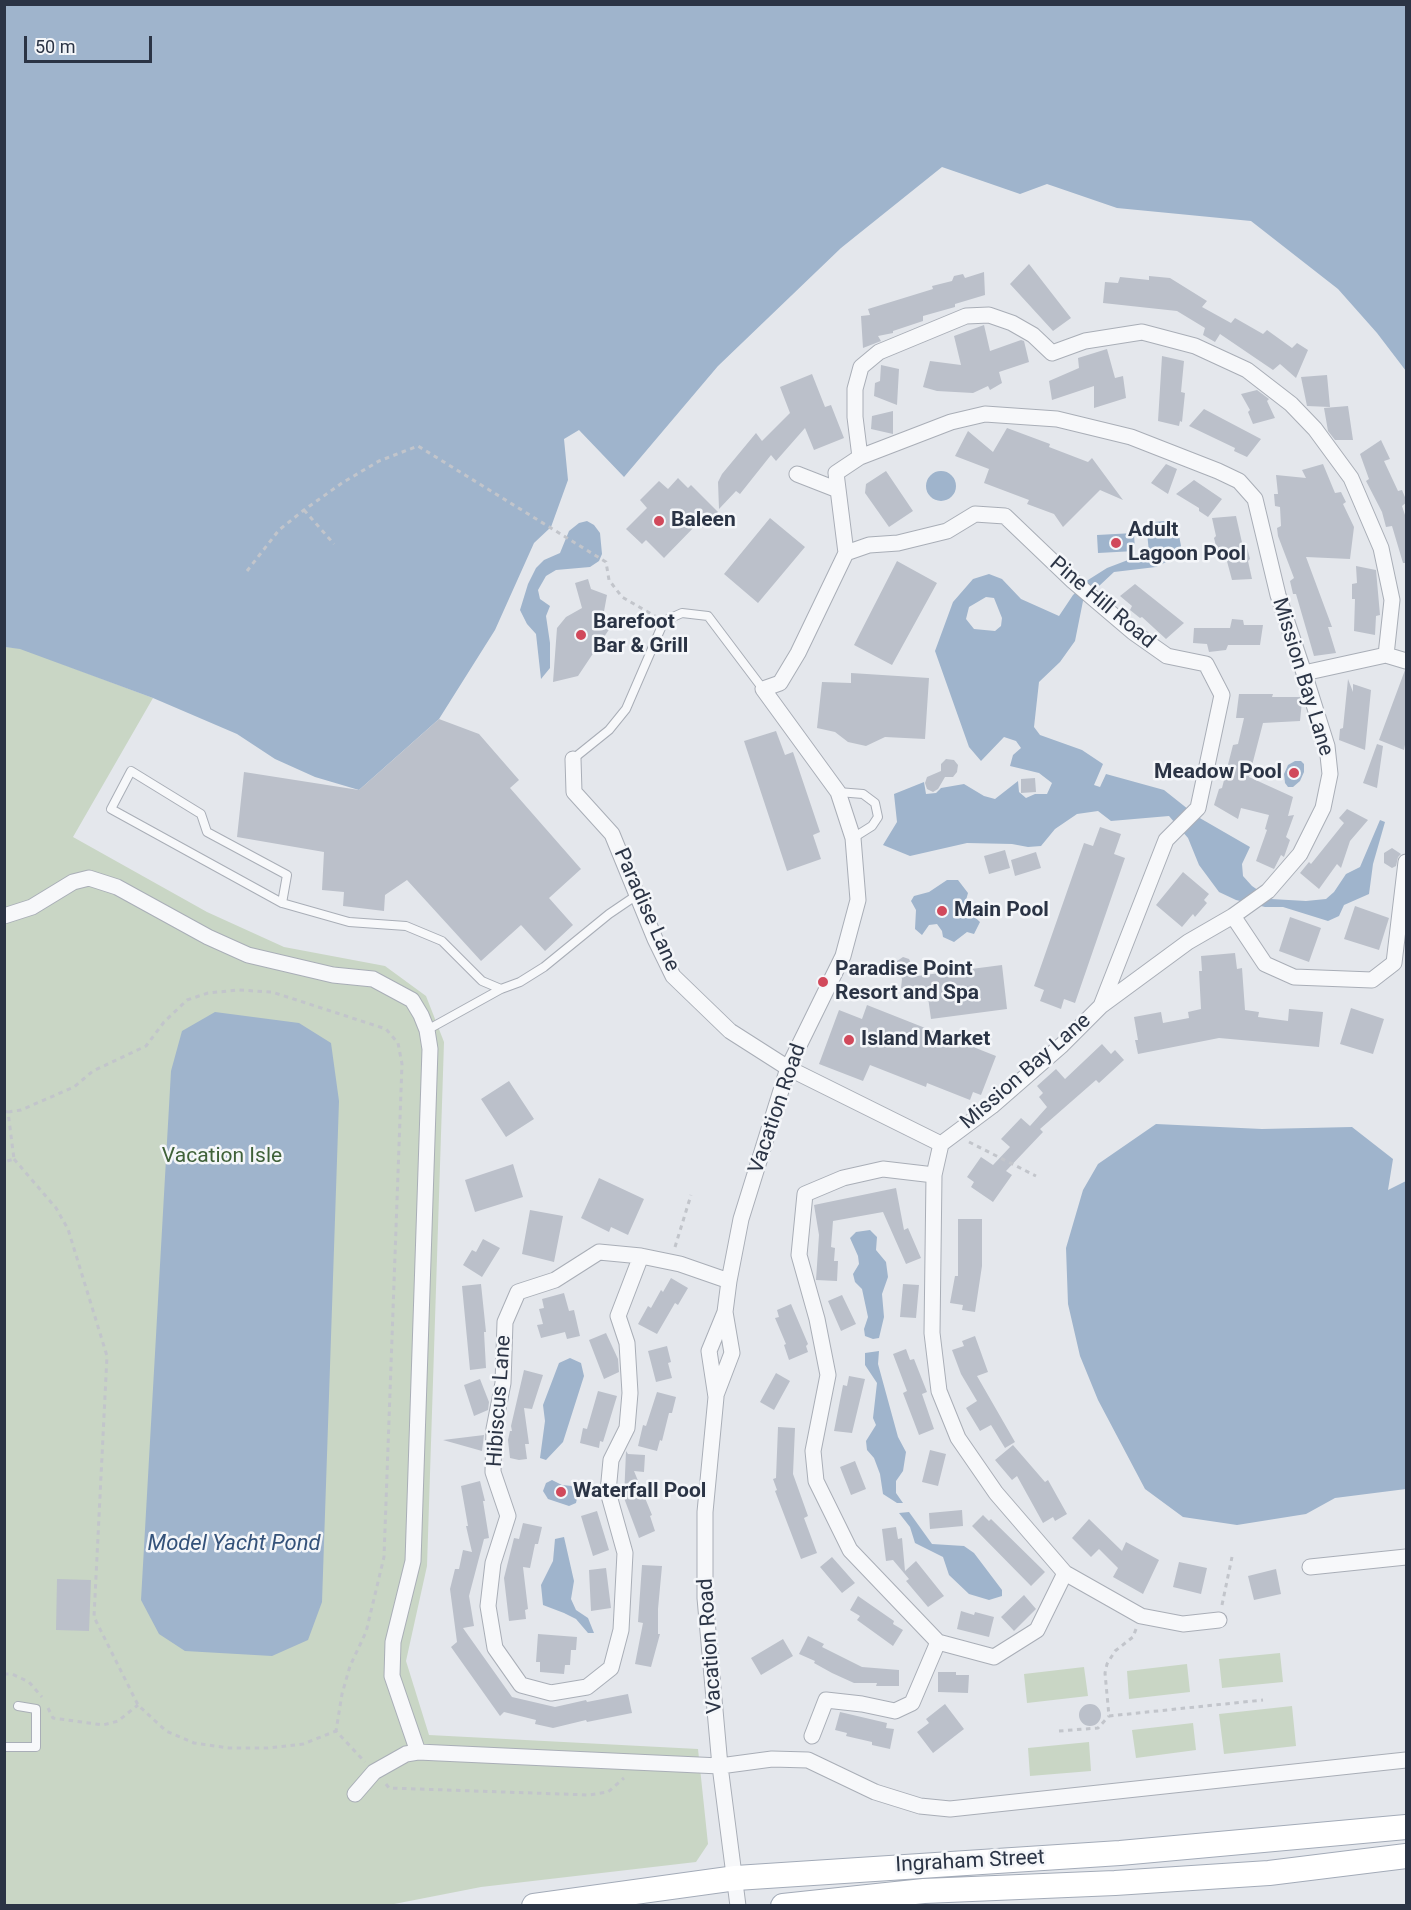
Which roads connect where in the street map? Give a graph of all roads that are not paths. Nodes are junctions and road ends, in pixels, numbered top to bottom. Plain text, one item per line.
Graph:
1 (860, 457) junction
2 (797, 474) dead end
3 (838, 490) junction
4 (846, 554) junction
5 (1386, 655) junction
6 (1407, 661) edge
7 (1304, 673) junction
8 (763, 689) junction
9 (573, 759) joint
10 (838, 792) junction
11 (853, 838) junction
12 (1407, 862) edge
13 (637, 895) junction
14 (282, 903) junction
15 (4, 916) edge
16 (1233, 916) junction
17 (501, 989) junction
18 (1101, 1006) junction
19 (427, 1030) junction
20 (788, 1068) junction
21 (941, 1143) junction
22 (934, 1174) junction
23 (641, 1256) junction
24 (729, 1281) junction
25 (725, 1312) junction
26 (716, 1397) junction
27 (1407, 1557) edge
28 (1310, 1567) dead end
29 (1065, 1573) junction
30 (1219, 1620) road end
31 (938, 1642) junction
32 (18, 1706) dead end
33 (813, 1736) dead end
34 (4, 1747) edge
35 (418, 1752) junction
36 (1407, 1760) edge
37 (720, 1766) junction
38 (355, 1794) dead end
39 (1407, 1827) edge
40 (1407, 1856) edge
41 (737, 1892) edge
42 (534, 1905) edge
43 (783, 1905) edge

1 - 3 street, Mission Bay Lane
1 - 5 street
1 - 7 street, Mission Bay Lane
2 - 3 street
3 - 4 street, Mission Bay Lane
4 - 8 street
4 - 18 street, Pine Hill Road
5 - 6 street
5 - 7 street
7 - 16 street, Mission Bay Lane
8 - 9 lane
8 - 10 street, Vacation Road
9 - 13 street, Paradise Lane
10 - 11 street, Vacation Road
10 - 11 lane
11 - 20 street, Vacation Road
12 - 16 street
13 - 17 lane
13 - 20 street, Paradise Lane
14 - 14 lane
14 - 17 lane
15 - 19 street
16 - 18 street, Mission Bay Lane
17 - 19 lane
18 - 21 street, Mission Bay Lane
19 - 35 street
20 - 21 street, Paradise Lane
20 - 24 street, Vacation Road
21 - 22 street
22 - 29 street
22 - 31 street
23 - 23 street, Hibiscus Lane
23 - 24 street, Hibiscus Lane
24 - 25 street, Vacation Road
25 - 26 street, Vacation Road
25 - 26 street, Vacation Road
26 - 37 street, Vacation Road
27 - 28 street
29 - 30 street
29 - 31 street
31 - 33 street
32 - 34 lane
35 - 37 street
35 - 38 street
36 - 37 street
37 - 41 street, Vacation Road
39 - 41 main road, Ingraham Street
40 - 43 main road, Ingraham Street
41 - 42 main road, Ingraham Street

